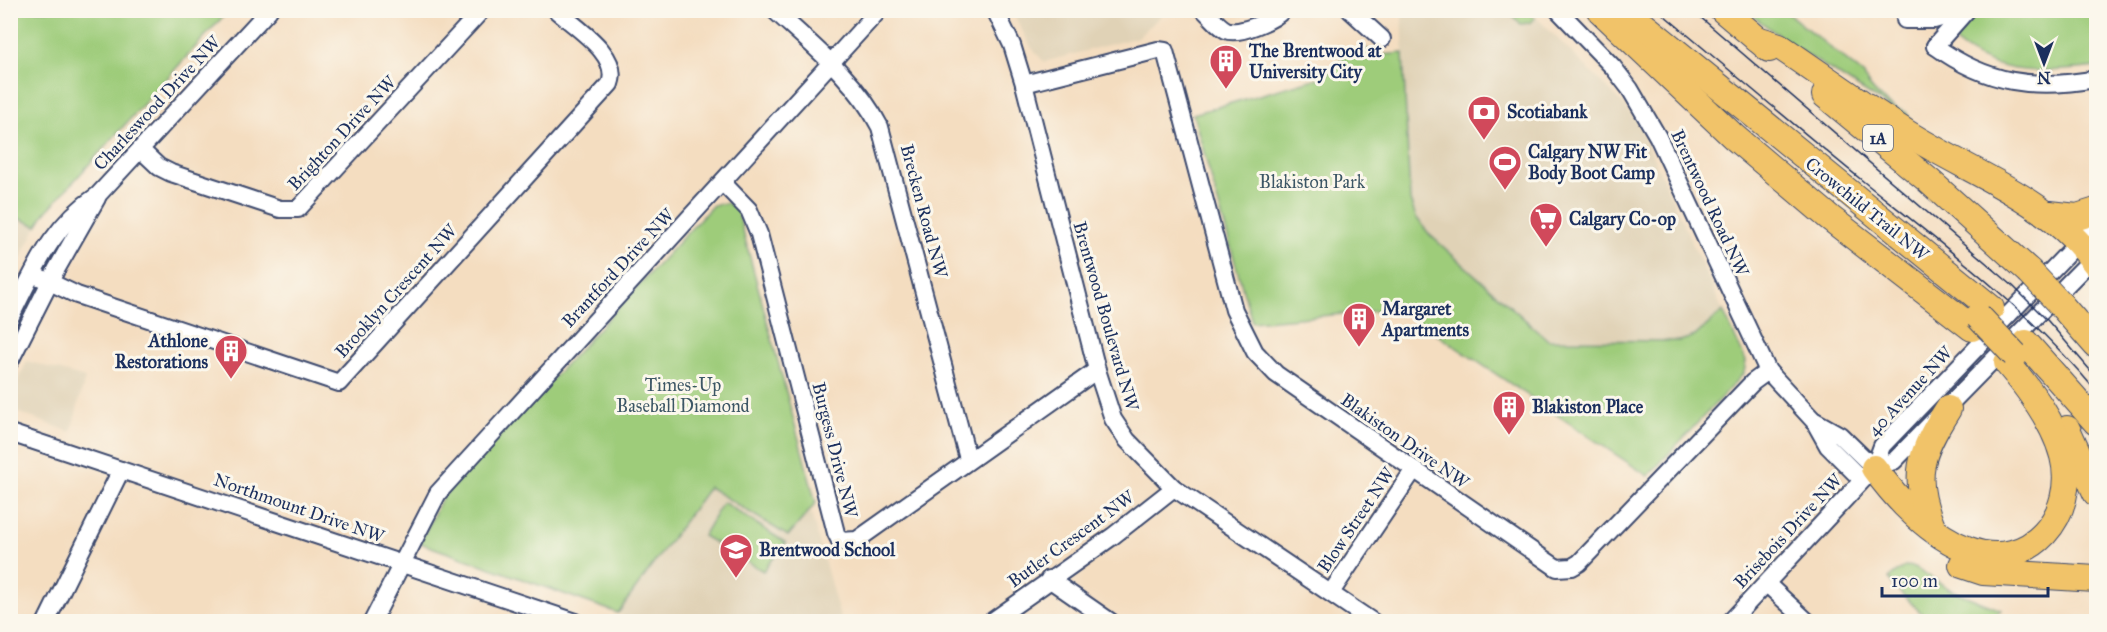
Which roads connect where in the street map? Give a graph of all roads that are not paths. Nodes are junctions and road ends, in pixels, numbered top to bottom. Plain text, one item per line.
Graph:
1 (269, 10) edge
2 (482, 10) edge
3 (556, 10) edge
4 (774, 10) edge
5 (879, 10) edge
6 (995, 10) edge
7 (1204, 10) edge
8 (1283, 10) edge
9 (1350, 10) edge
10 (1558, 10) edge
11 (1600, 10) edge
12 (1625, 10) edge
13 (1723, 10) edge
14 (1957, 12) edge
15 (1905, 20) dead end
16 (1382, 39) dead end
17 (1757, 39) junction
18 (830, 63) junction
19 (2097, 79) edge
20 (1024, 84) junction
21 (141, 150) junction
22 (723, 183) junction
23 (99, 195) junction
24 (2097, 212) edge
25 (2050, 214) junction
26 (2097, 224) edge
27 (2091, 255) edge
28 (33, 274) junction
29 (49, 283) junction
30 (10, 318) edge
31 (1981, 318) junction
32 (2097, 345) edge
33 (2016, 354) junction
34 (10, 361) edge
35 (1097, 370) junction
36 (1768, 371) junction
37 (1948, 409) junction
38 (2097, 422) edge
39 (10, 434) edge
40 (968, 459) junction
41 (121, 470) junction
42 (1413, 471) junction
43 (1868, 474) junction
44 (1174, 488) junction
45 (2097, 493) edge
46 (1932, 527) junction
47 (400, 563) junction
48 (1049, 579) junction
49 (2097, 579) edge
50 (1767, 584) junction
51 (1332, 591) junction
52 (536, 616) edge
53 (46, 621) edge
54 (372, 621) edge
55 (576, 621) edge
56 (991, 621) edge
57 (1111, 621) edge
58 (1373, 621) edge
59 (1730, 621) edge
60 (1808, 621) edge

1 - 21 street, Charleswood Drive NW
2 - 21 street, Brighton Drive NW
3 - 29 street, Brooklyn Crescent NW
4 - 18 street, Brecken Road NW
5 - 18 street, Brantford Drive NW
6 - 20 street, Brentwood Boulevard NW
7 - 8 street
9 - 16 street
10 - 36 street, Brentwood Road NW
11 - 31 highway
12 - 31 highway, Crowchild Trail NW
13 - 17 highway, 1A
14 - 15 street
14 - 19 street
17 - 25 highway
17 - 32 highway, 1A, bridge
18 - 22 street, Brantford Drive NW
18 - 40 street, Brecken Road NW
20 - 35 street, Brentwood Boulevard NW
20 - 42 street, Blakiston Drive NW
21 - 23 street, Charleswood Drive NW
22 - 40 street, Burgess Drive NW
22 - 47 street, Brantford Drive NW
23 - 28 street, Charleswood Drive NW
23 - 29 street, Charleswood Drive NW
24 - 25 highway
25 - 27 highway
26 - 27 street, 40 Avenue NW
27 - 37 street, 40 Avenue NW
27 - 43 street, 40 Avenue NW
28 - 29 street, Brooklyn Crescent NW
28 - 30 street, Charleswood Drive NW
29 - 34 street, Charleswood Drive NW
31 - 33 highway, Crowchild Trail NW
33 - 38 highway, Crowchild Trail NW
33 - 45 highway
33 - 46 highway
35 - 40 street, Burgess Drive NW
35 - 44 street, Brentwood Boulevard NW
36 - 42 street, Blakiston Drive NW
36 - 43 street, Brentwood Road NW
37 - 43 street, 40 Avenue NW
37 - 46 highway
39 - 41 street, Northmount Drive NW
41 - 47 street, Northmount Drive NW
41 - 53 street
42 - 51 street, Blow Street NW
43 - 46 highway
43 - 49 highway
43 - 50 street, Brisebois Drive NW
44 - 48 street, Butler Crescent NW
44 - 51 street, Brentwood Boulevard NW
47 - 52 street, Northmount Drive NW
47 - 54 street, Brantford Drive NW
48 - 56 street, Butler Crescent NW
48 - 57 street
50 - 59 street, Brisebois Drive NW
50 - 60 street
51 - 58 street, Brentwood Boulevard NW
52 - 55 street, Northmount Drive NW

